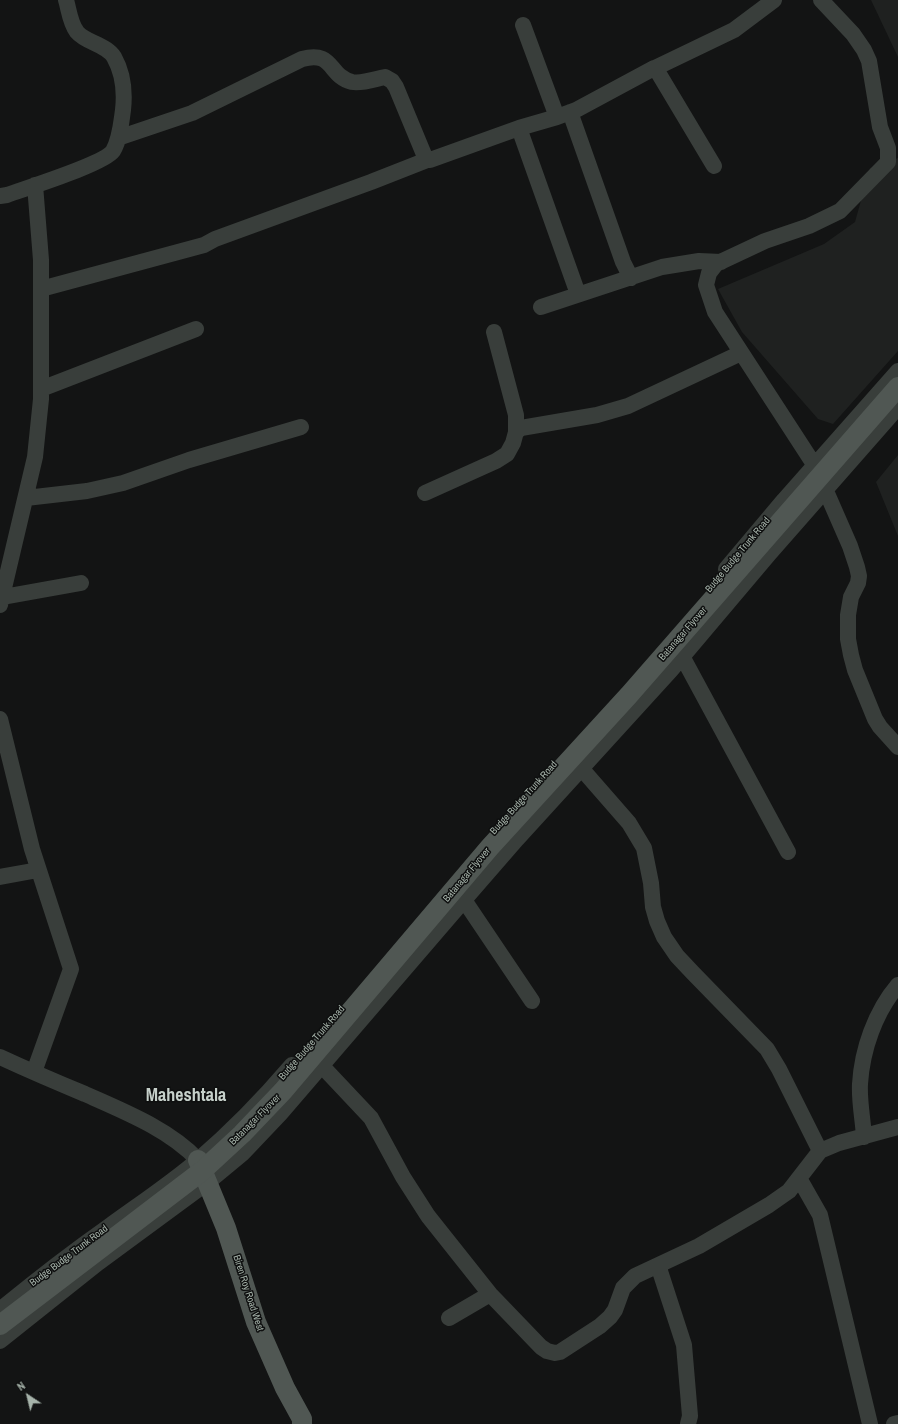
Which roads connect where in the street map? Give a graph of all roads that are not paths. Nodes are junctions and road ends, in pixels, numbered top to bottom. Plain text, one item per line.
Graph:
1 (66, 0) edge
2 (774, 0) edge
3 (822, 0) edge
4 (523, 25) dead end
5 (655, 68) junction
6 (563, 115) junction
7 (519, 128) junction
8 (118, 138) junction
9 (427, 160) junction
10 (714, 166) dead end
11 (35, 185) junction
12 (0, 196) edge
13 (721, 262) junction
14 (631, 278) junction
15 (41, 289) junction
16 (578, 294) junction
17 (541, 308) dead end
18 (196, 329) dead end
19 (494, 332) dead end
20 (741, 353) junction
21 (898, 371) edge
22 (898, 387) edge
23 (41, 389) junction
24 (898, 407) edge
25 (301, 427) dead end
26 (516, 432) junction
27 (815, 466) junction
28 (826, 490) junction
29 (425, 493) dead end
30 (26, 498) junction
31 (81, 583) dead end
32 (1, 601) edge
33 (682, 656) junction
34 (0, 719) edge
35 (898, 747) edge
36 (581, 768) junction
37 (788, 852) dead end
38 (38, 870) junction
39 (0, 877) edge
40 (464, 900) junction
41 (898, 985) edge
42 (532, 1000) dead end
43 (0, 1057) edge
44 (322, 1066) junction
45 (34, 1072) junction
46 (898, 1127) edge
47 (864, 1137) junction
48 (820, 1151) junction
49 (198, 1160) junction
50 (799, 1178) junction
51 (208, 1182) junction
52 (658, 1265) junction
53 (490, 1294) junction
54 (0, 1310) edge
55 (449, 1318) dead end
56 (0, 1325) edge
57 (0, 1341) edge
58 (898, 1423) edge
59 (302, 1424) edge
60 (688, 1424) edge
61 (870, 1424) edge
62 (894, 1424) edge

1 - 8 street
2 - 5 street
3 - 13 street
4 - 6 street
5 - 6 street
5 - 10 street
6 - 7 street
6 - 14 street
7 - 9 street
7 - 16 street
8 - 9 street
8 - 11 street
9 - 15 street
11 - 12 street
11 - 15 street
13 - 14 street
13 - 20 street
14 - 16 street
15 - 23 street
16 - 17 street
18 - 23 street
19 - 26 street
20 - 26 street
20 - 27 street
21 - 27 street, Budge Budge Trunk Road
22 - 56 main road, Batanagar Flyover, bridge
23 - 30 street
24 - 28 street
25 - 30 street
26 - 29 street
27 - 28 street
27 - 49 street, Budge Budge Trunk Road
28 - 33 street
28 - 35 street
30 - 32 street
31 - 32 street
33 - 36 street
33 - 37 street
34 - 38 street
36 - 40 street
36 - 48 street
38 - 39 street
38 - 45 street
40 - 42 street
40 - 44 street
41 - 47 street
43 - 45 street
44 - 51 street
44 - 53 street
45 - 49 street
46 - 47 street
47 - 48 street
48 - 50 street
49 - 51 main road, Biren Roy Road West
49 - 54 street, Budge Budge Trunk Road
50 - 52 street
50 - 61 street
51 - 57 street
51 - 59 main road, Biren Roy Road West
52 - 53 street
52 - 60 street
53 - 55 street
58 - 62 street

